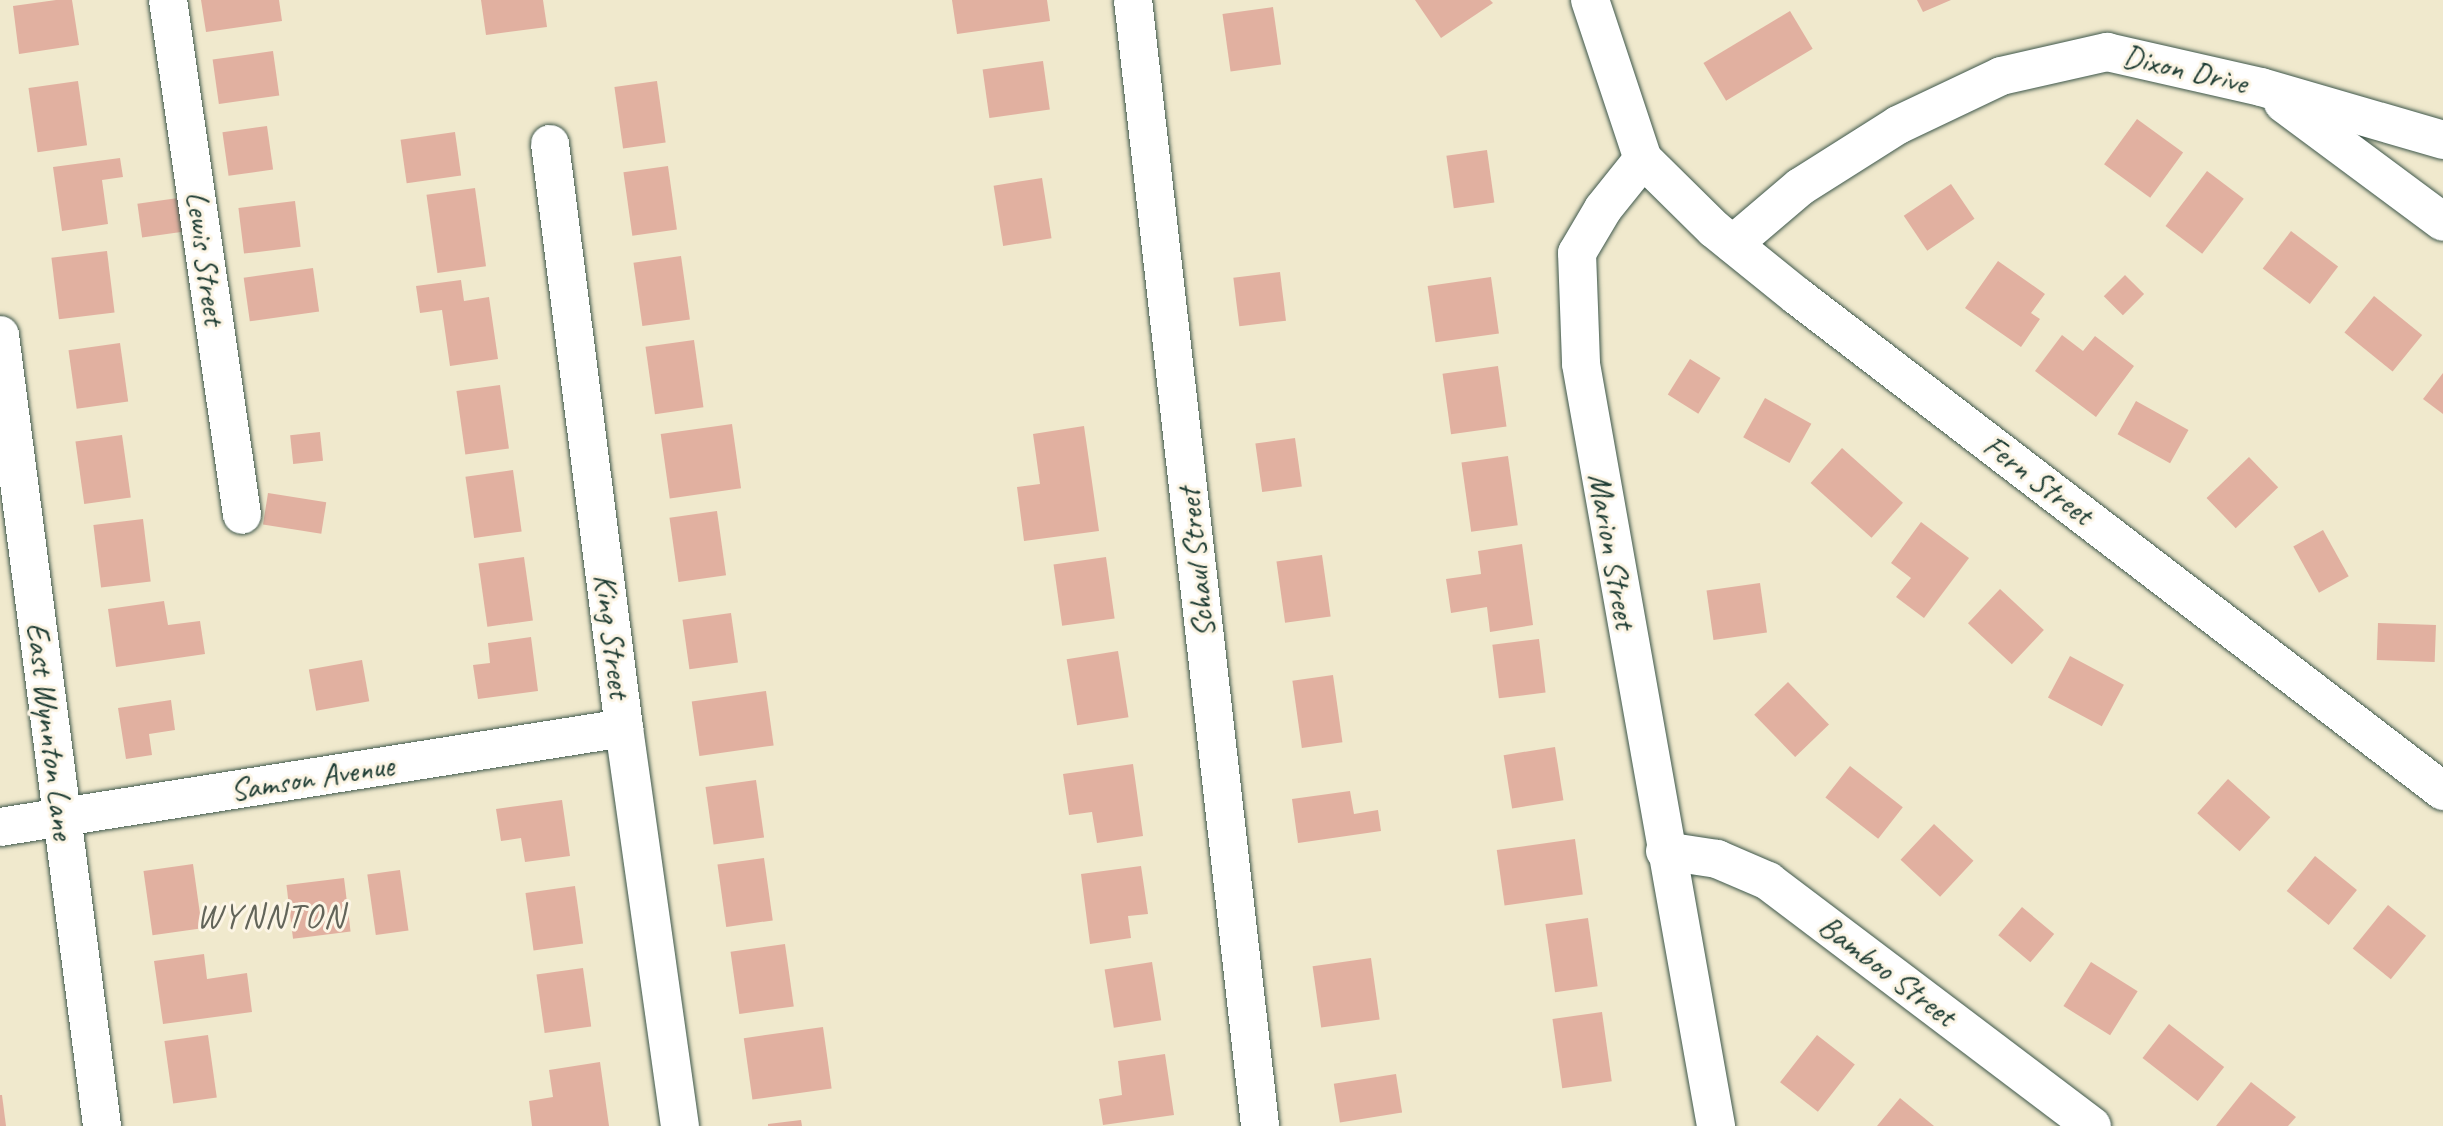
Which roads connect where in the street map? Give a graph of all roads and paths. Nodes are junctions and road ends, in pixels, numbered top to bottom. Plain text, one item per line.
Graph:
1 (168, 0) edge
2 (1133, 0) edge
3 (1590, 0) edge
4 (2261, 87) junction
5 (2443, 140) edge
6 (550, 144) dead end
7 (1643, 159) junction
8 (2443, 222) edge
9 (1733, 244) junction
10 (0, 335) edge
11 (242, 515) dead end
12 (624, 728) junction
13 (2443, 791) edge
14 (61, 817) junction
15 (0, 827) edge
16 (1665, 851) junction
17 (102, 1126) edge
18 (680, 1126) edge
19 (1260, 1126) edge
20 (1716, 1126) edge
21 (2092, 1126) edge

1 - 11 street, Lewis Street
2 - 19 street, Schaul Street
3 - 7 street
4 - 5 street, Dixon Drive
4 - 8 street
4 - 9 street, Dixon Drive
6 - 12 street, King Street
7 - 9 street, Fern Street
7 - 16 street, Marion Street
9 - 13 street, Fern Street
10 - 14 street, East Wynnton Lane
12 - 14 street, Samson Avenue
12 - 18 street, King Street
14 - 15 street, Samson Avenue
14 - 17 street, East Wynnton Lane
16 - 20 street, Marion Street
16 - 21 street, Bamboo Street

